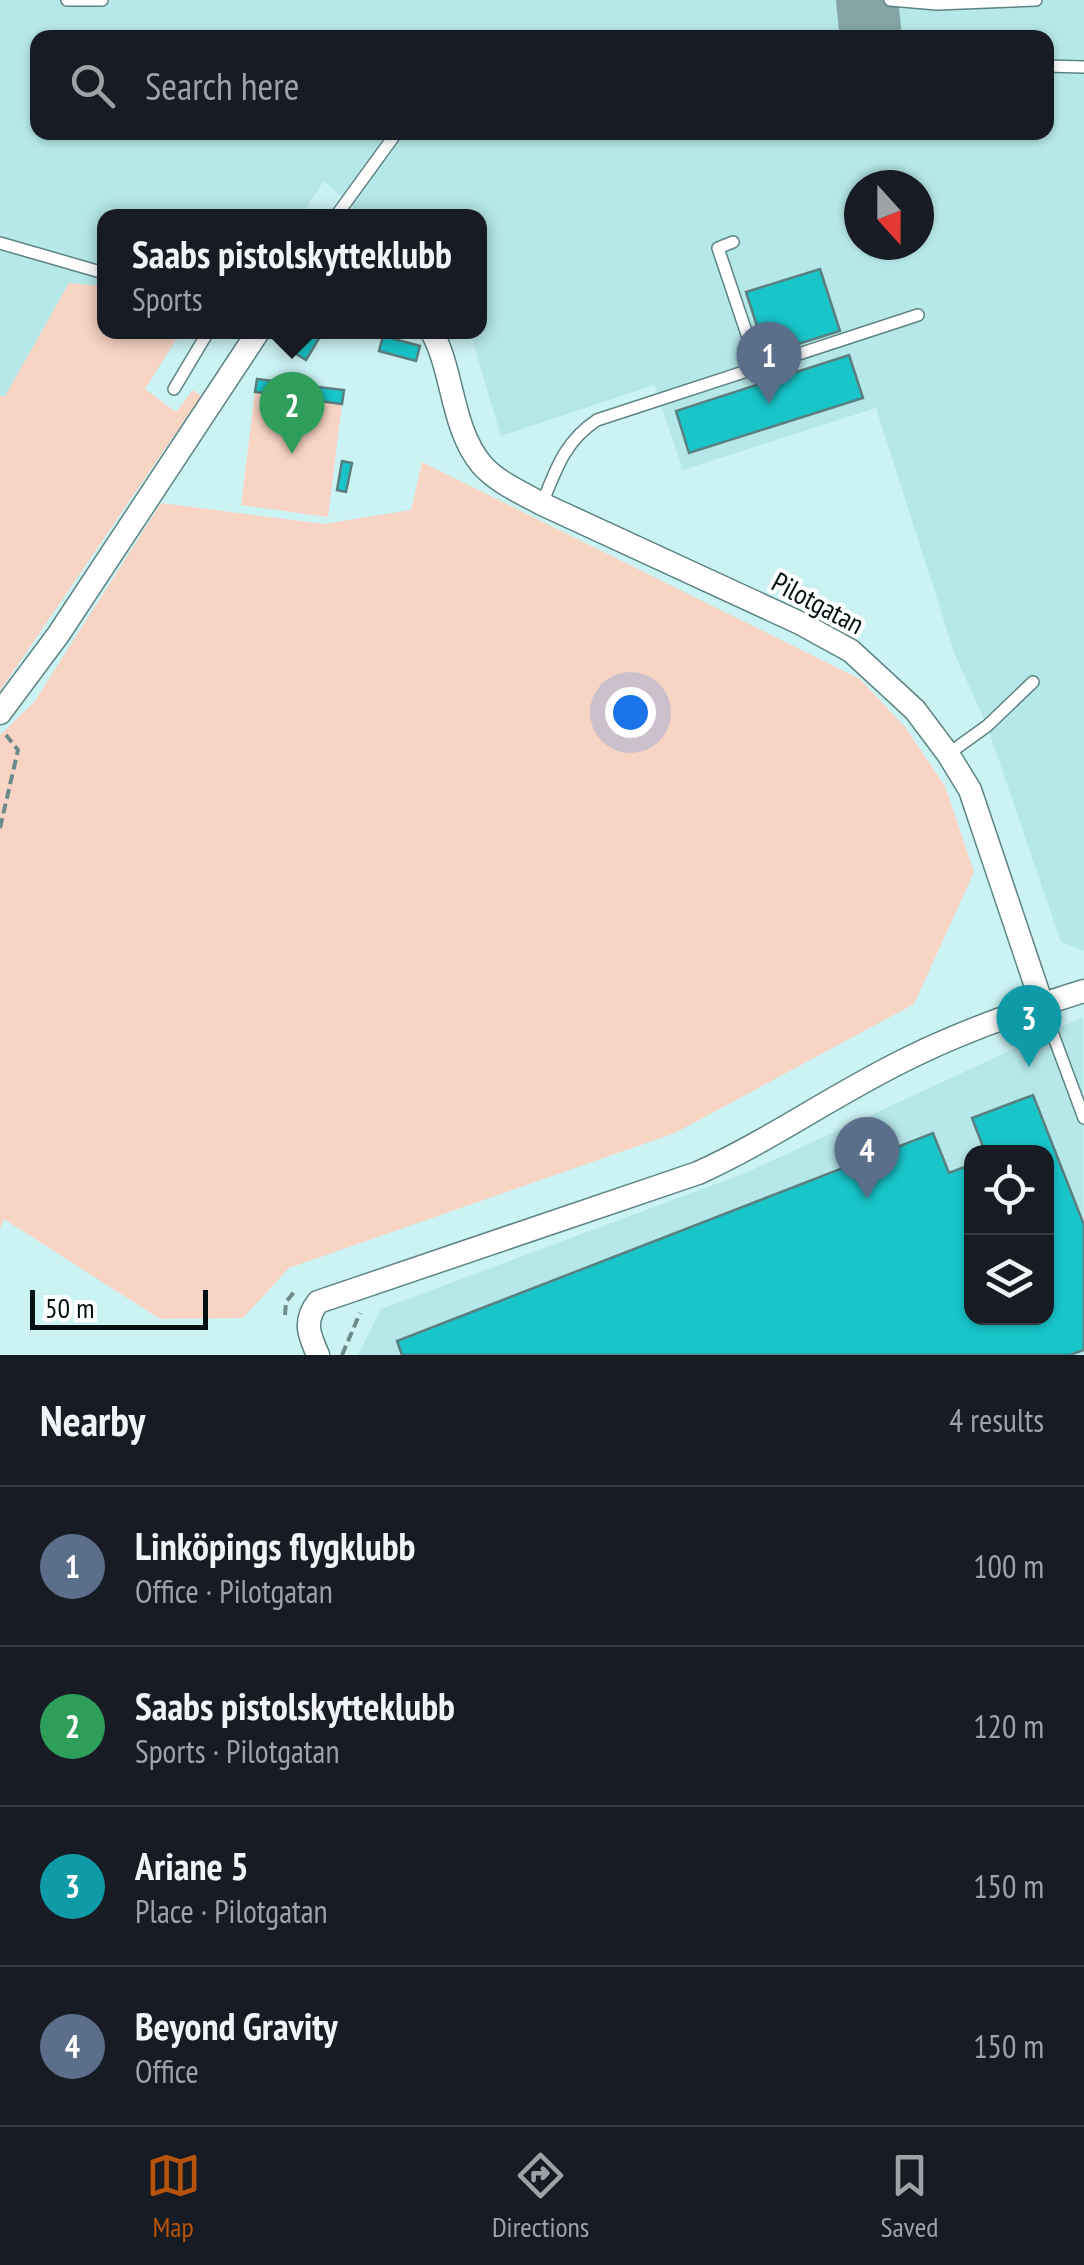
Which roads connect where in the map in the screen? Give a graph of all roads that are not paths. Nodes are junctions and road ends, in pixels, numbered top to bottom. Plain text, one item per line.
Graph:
1 (67, 0) edge
2 (102, 0) edge
3 (890, 0) edge
4 (1036, 0) edge
5 (1054, 66) edge
6 (1084, 67) edge
7 (391, 140) edge
8 (341, 209) edge
9 (733, 242) dead end
10 (0, 244) edge
11 (97, 272) edge
12 (918, 315) dead end
13 (204, 339) edge
14 (253, 339) edge
15 (436, 339) edge
16 (758, 367) junction
17 (174, 389) dead end
18 (542, 504) junction
19 (1033, 682) dead end
20 (0, 712) edge
21 (948, 754) junction
22 (1084, 991) edge
23 (1042, 1004) junction
24 (1084, 1118) edge
25 (318, 1355) edge

1 - 2 lane
3 - 4 lane
5 - 6 lane
7 - 8 lane
9 - 16 lane
10 - 11 lane
12 - 16 lane
13 - 17 lane
14 - 20 street
15 - 18 street, Pilotgatan
16 - 18 lane
18 - 21 street, Pilotgatan
19 - 21 lane
21 - 23 street, Pilotgatan
22 - 23 street
23 - 24 lane
23 - 25 street

